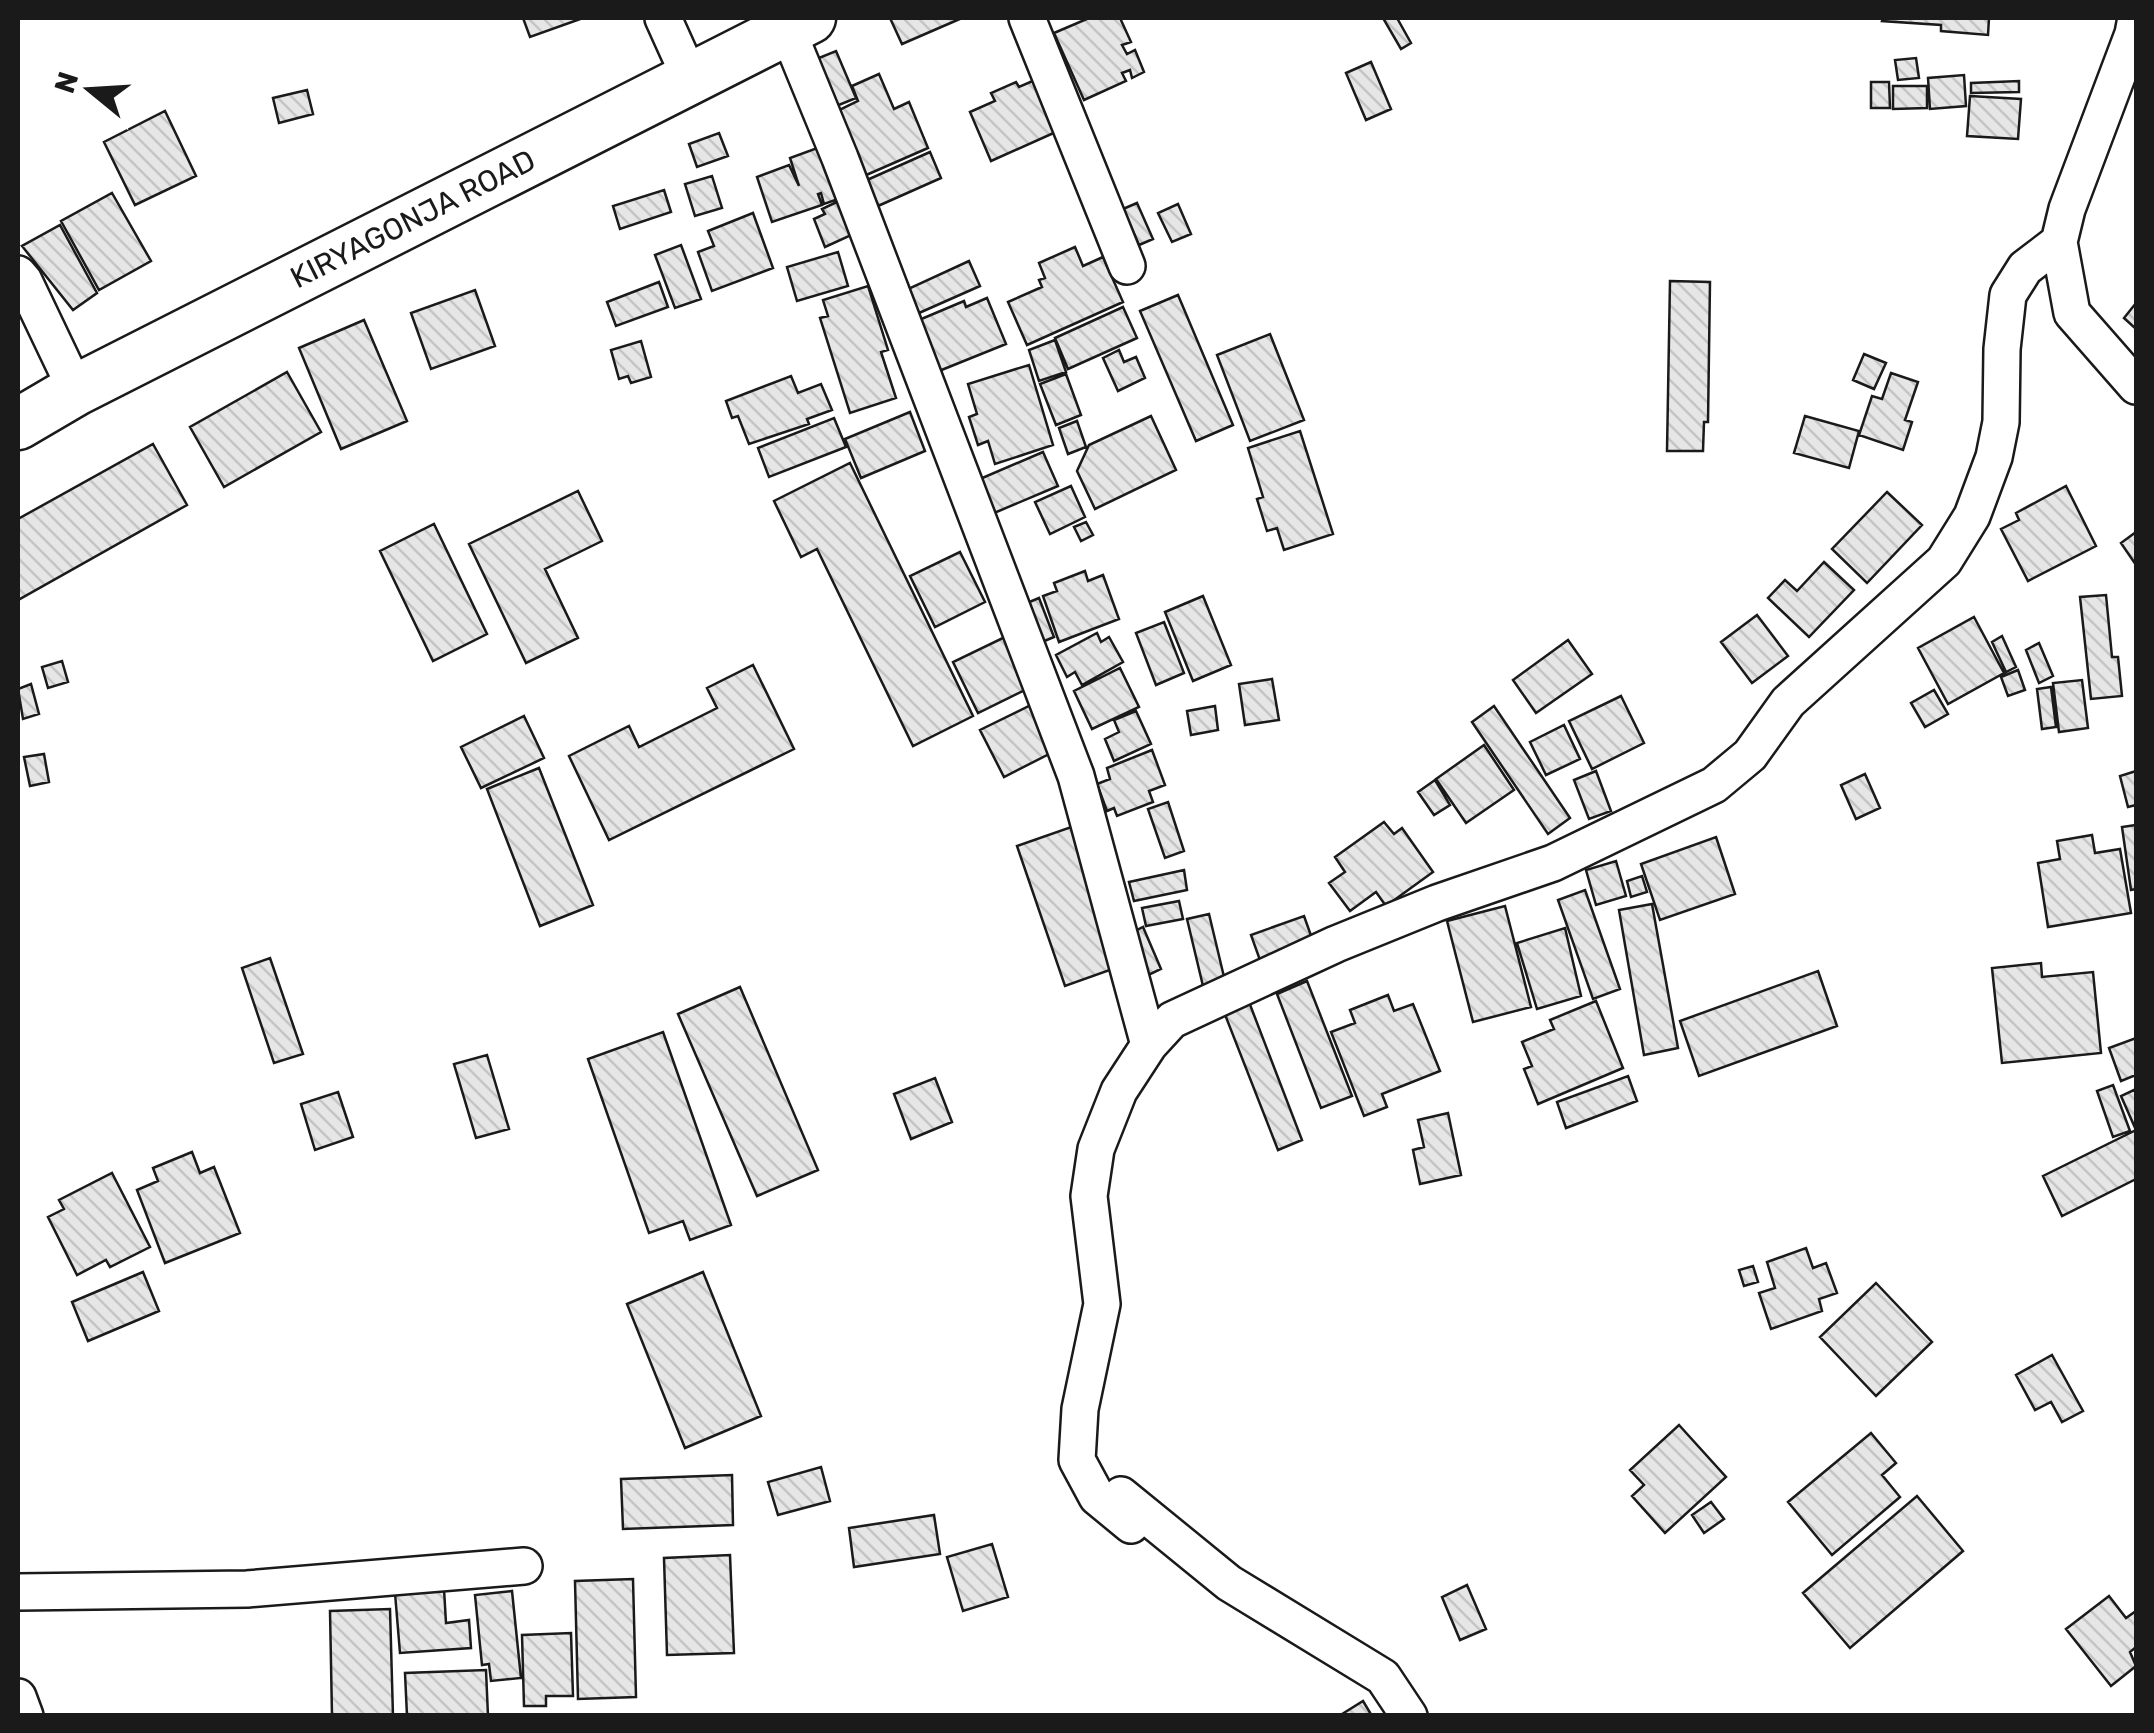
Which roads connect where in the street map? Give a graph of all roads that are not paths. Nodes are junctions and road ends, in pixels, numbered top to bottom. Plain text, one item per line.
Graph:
1 (663, 18) edge
2 (1027, 18) edge
3 (2136, 18) edge
4 (798, 23) edge
5 (691, 80) junction
6 (2059, 242) junction
7 (1126, 266) dead end
8 (18, 274) edge
9 (2136, 386) edge
10 (76, 390) junction
11 (18, 424) edge
12 (1149, 1045) junction
13 (1077, 1460) junction
14 (1132, 1525) dead end
15 (524, 1566) dead end
16 (18, 1592) edge
17 (18, 1697) edge
18 (26, 1716) edge
19 (1409, 1716) edge

1 - 5 street
2 - 7 street
3 - 6 street
4 - 5 street, KIRYAGONJA ROAD
4 - 12 street
5 - 10 street, KIRYAGONJA ROAD
6 - 9 street
6 - 12 street
8 - 10 street
10 - 11 street, KIRYAGONJA ROAD
12 - 13 street
13 - 14 street
13 - 19 street
15 - 16 street
17 - 18 street

